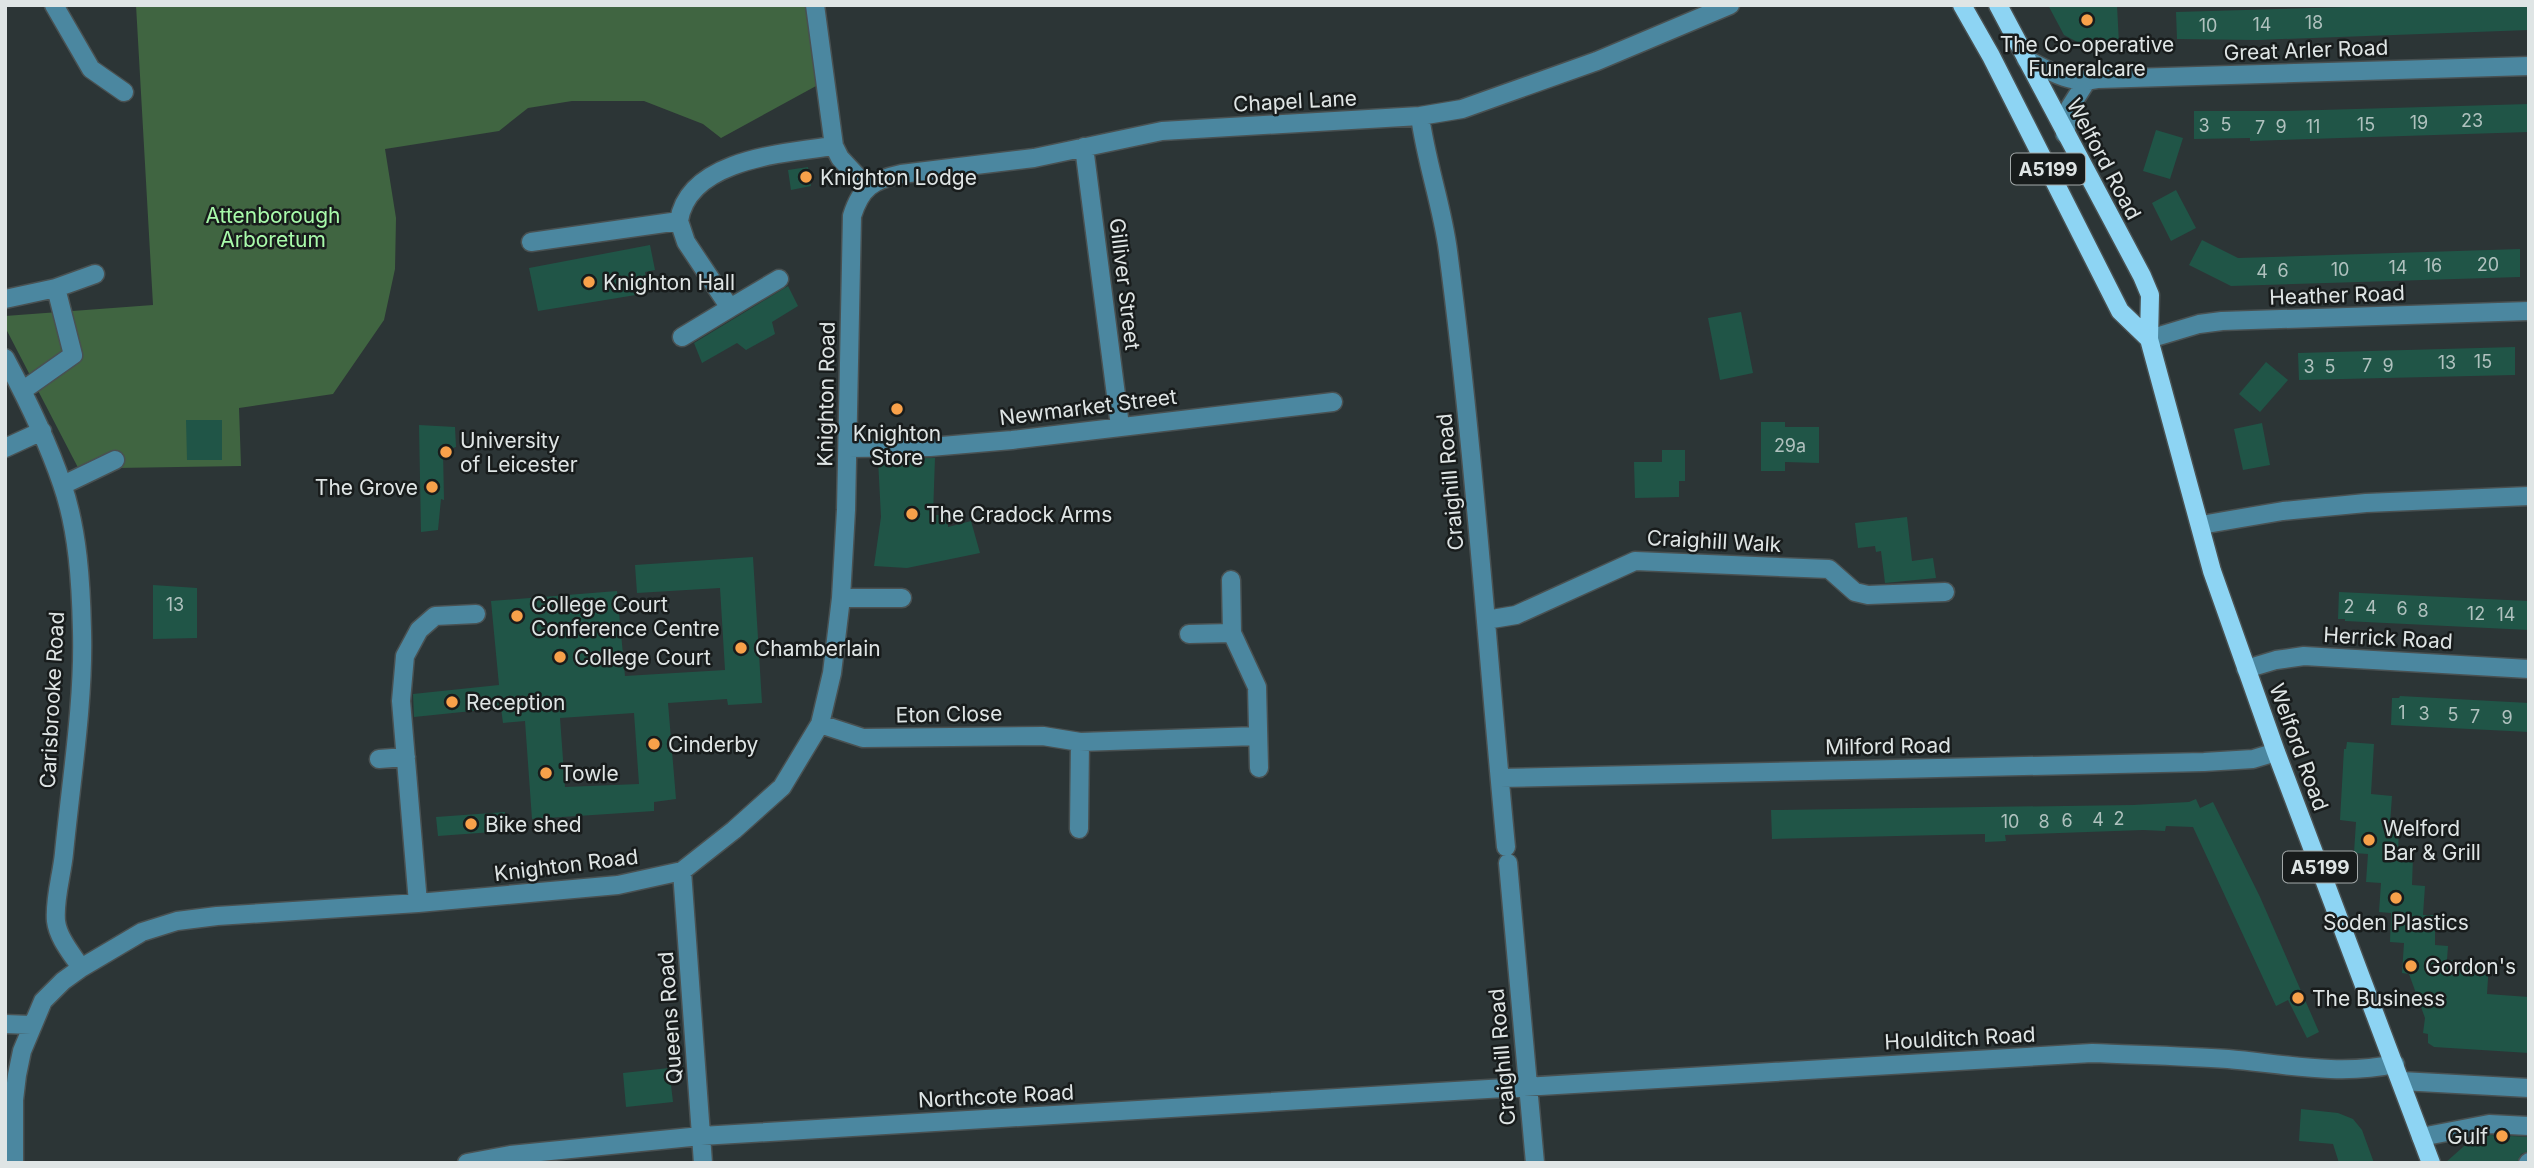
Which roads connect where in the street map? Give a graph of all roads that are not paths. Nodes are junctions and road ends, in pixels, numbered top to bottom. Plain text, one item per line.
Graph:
1 (54, 5) edge
2 (815, 5) edge
3 (1730, 5) edge
4 (1962, 5) edge
5 (1998, 5) edge
6 (2026, 59) junction
7 (2529, 66) edge
8 (2086, 82) junction
9 (124, 92) dead end
10 (1420, 116) junction
11 (2065, 134) junction
12 (833, 140) junction
13 (1084, 147) junction
14 (862, 194) junction
15 (679, 221) junction
16 (531, 242) dead end
17 (95, 274) dead end
18 (779, 279) dead end
19 (57, 288) junction
20 (5, 299) edge
21 (730, 308) junction
22 (2529, 311) edge
23 (682, 337) dead end
24 (2149, 339) junction
25 (5, 358) edge
26 (22, 391) junction
27 (1334, 402) dead end
28 (1120, 426) junction
29 (42, 431) junction
30 (5, 448) edge
31 (848, 448) junction
32 (115, 460) dead end
33 (63, 485) junction
34 (2529, 496) edge
35 (2201, 525) junction
36 (1231, 580) dead end
37 (1945, 592) dead end
38 (841, 598) junction
39 (902, 598) dead end
40 (476, 614) dead end
41 (1486, 620) junction
42 (1232, 633) junction
43 (1189, 634) dead end
44 (2246, 669) junction
45 (2529, 669) edge
46 (820, 724) junction
47 (1256, 736) junction
48 (1080, 742) junction
49 (2276, 752) junction
50 (406, 757) junction
51 (379, 759) dead end
52 (1259, 768) dead end
53 (1500, 778) junction
54 (1079, 829) dead end
55 (682, 871) junction
56 (418, 903) junction
57 (81, 968) junction
58 (5, 1024) edge
59 (31, 1025) junction
60 (2398, 1072) junction
61 (1528, 1086) junction
62 (2529, 1088) edge
63 (2529, 1126) edge
64 (701, 1136) junction
65 (2421, 1137) junction
66 (14, 1163) edge
67 (467, 1163) edge
68 (703, 1163) edge
69 (1535, 1163) edge
70 (2431, 1163) edge

1 - 9 street
2 - 12 street
3 - 10 street, Chapel Lane
4 - 24 main road, A5199
5 - 6 main road, Welford Road / A5199
6 - 8 street, Great Arler Road
6 - 11 main road, Welford Road / A5199
7 - 8 street, Great Arler Road
8 - 11 street
10 - 13 street, Chapel Lane
10 - 41 street, Craighill Road
11 - 24 main road, Welford Road / A5199
12 - 14 street
12 - 15 street
13 - 14 street, Chapel Lane
13 - 28 street, Gilliver Street
14 - 31 street, Knighton Road
15 - 16 street
15 - 21 street
17 - 19 street
18 - 21 street
19 - 20 street
19 - 26 street
21 - 23 street
22 - 24 street, Heather Road
24 - 35 main road, Welford Road / A5199
25 - 26 street, Carisbrooke Road
26 - 29 street, Carisbrooke Road
27 - 28 street, Newmarket Street
28 - 31 street, Newmarket Street
29 - 30 street
29 - 33 street, Carisbrooke Road
31 - 38 street, Knighton Road
32 - 33 street
33 - 57 street, Carisbrooke Road
34 - 35 street
35 - 44 main road, Welford Road / A5199
36 - 42 street
37 - 41 street, Craighill Walk
38 - 39 street
38 - 46 street, Knighton Road
40 - 50 street
41 - 53 street, Craighill Road
42 - 43 street
42 - 47 street
44 - 45 street, Herrick Road
44 - 49 main road, Welford Road / A5199
46 - 48 street, Eton Close
46 - 55 street, Knighton Road
47 - 48 street, Eton Close
47 - 52 street
48 - 54 street
49 - 53 street, Milford Road
49 - 60 main road, Welford Road / A5199
50 - 51 street
50 - 56 street
53 - 61 street, Craighill Road
55 - 56 street, Knighton Road
55 - 64 street, Queens Road
56 - 57 street, Knighton Road
57 - 59 street, Knighton Road
58 - 59 street
59 - 66 street, Knighton Road
60 - 61 street, Houlditch Road
60 - 62 street, Houlditch Road
60 - 65 main road, Welford Road / A5199
61 - 64 street, Northcote Road
61 - 69 street, Craighill Road
63 - 65 street
64 - 67 street, Northcote Road
64 - 68 street, Queens Road
65 - 70 main road, Welford Road / A5199

